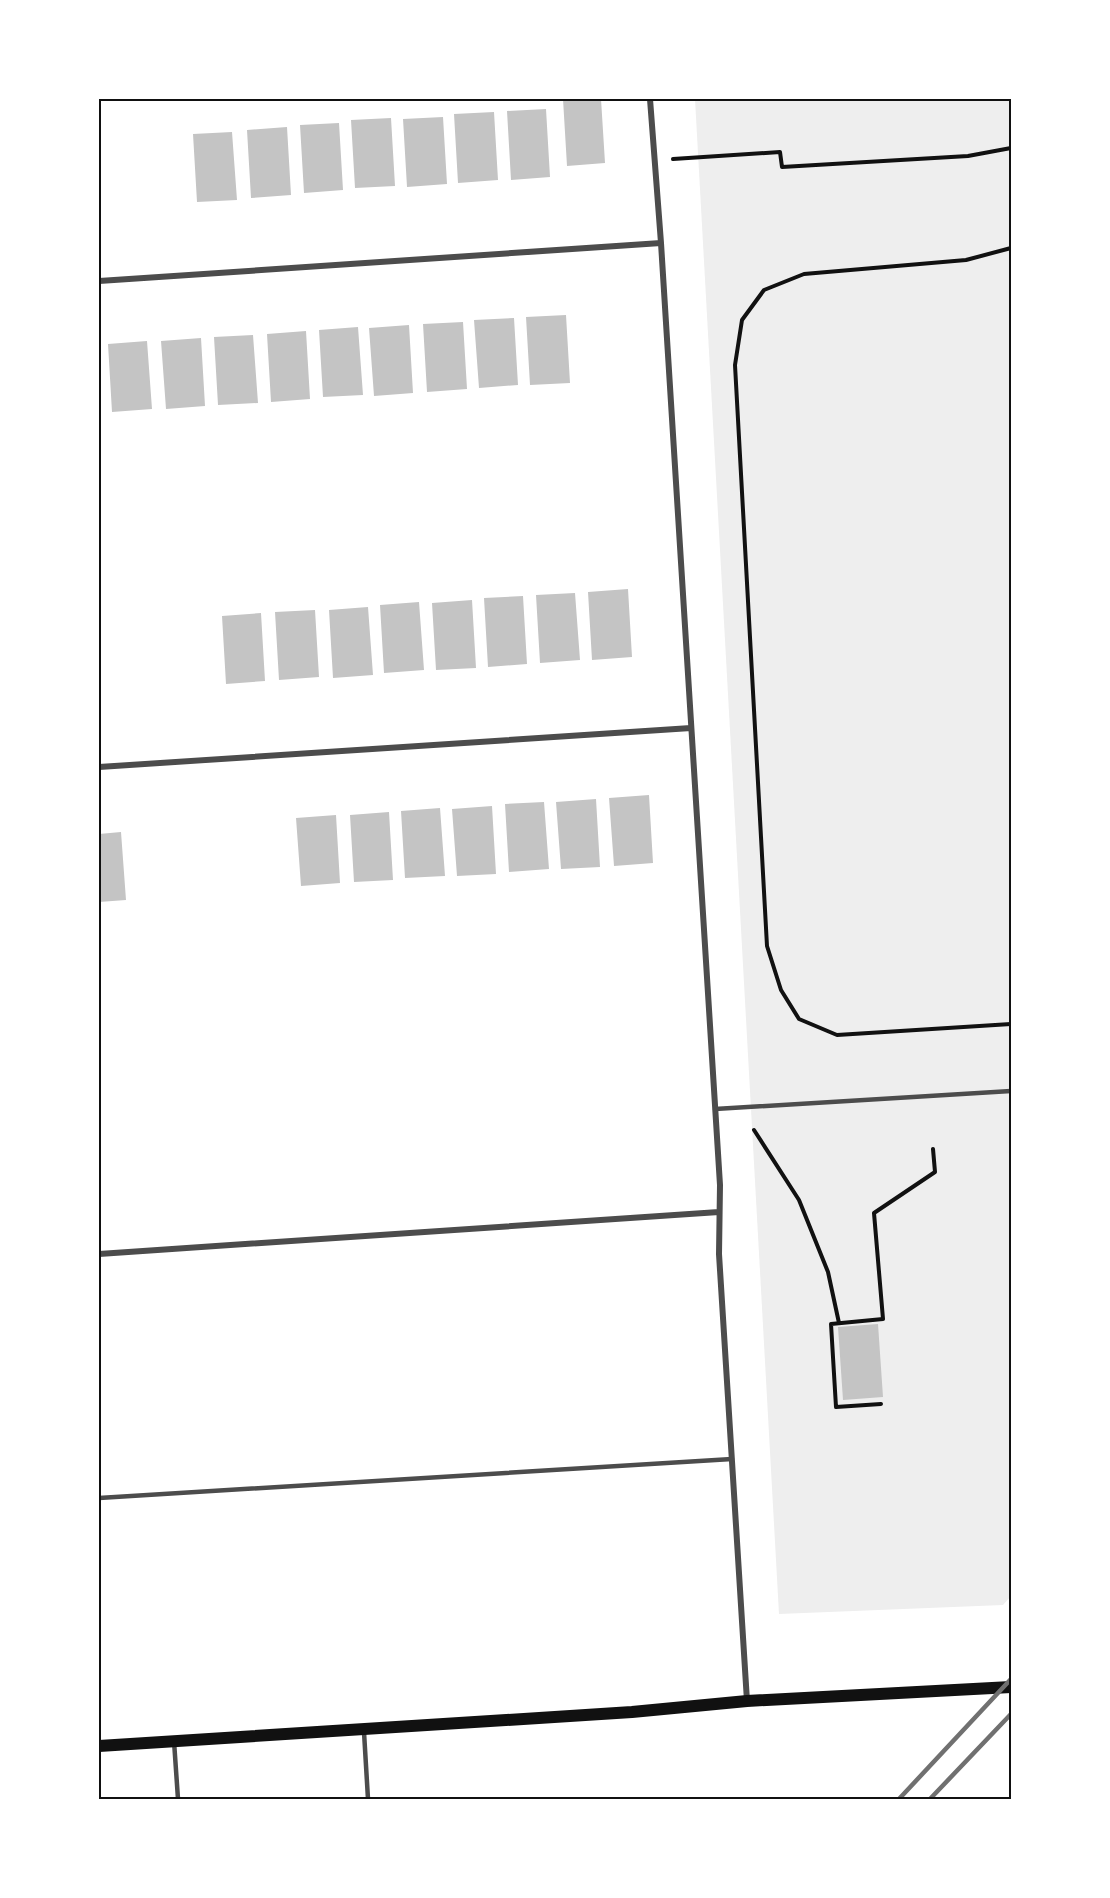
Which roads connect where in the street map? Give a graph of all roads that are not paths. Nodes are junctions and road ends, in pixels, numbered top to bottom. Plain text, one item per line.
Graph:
1 (650, 99) edge
2 (660, 243) junction
3 (99, 280) edge
4 (691, 728) junction
5 (99, 767) edge
6 (1011, 1091) edge
7 (715, 1109) junction
8 (719, 1212) junction
9 (99, 1254) edge
10 (732, 1459) junction
11 (99, 1498) edge
12 (1011, 1687) edge
13 (747, 1701) junction
14 (364, 1729) junction
15 (174, 1741) junction
16 (99, 1746) edge
17 (178, 1799) edge
18 (368, 1799) edge

1 - 2 street
2 - 3 street
2 - 4 street
4 - 5 street
4 - 7 street
6 - 7 lane
7 - 8 street
8 - 9 street
8 - 10 street
10 - 11 lane
10 - 13 street
12 - 13 main road
13 - 14 main road
14 - 15 main road
14 - 18 lane
15 - 16 main road
15 - 17 lane

